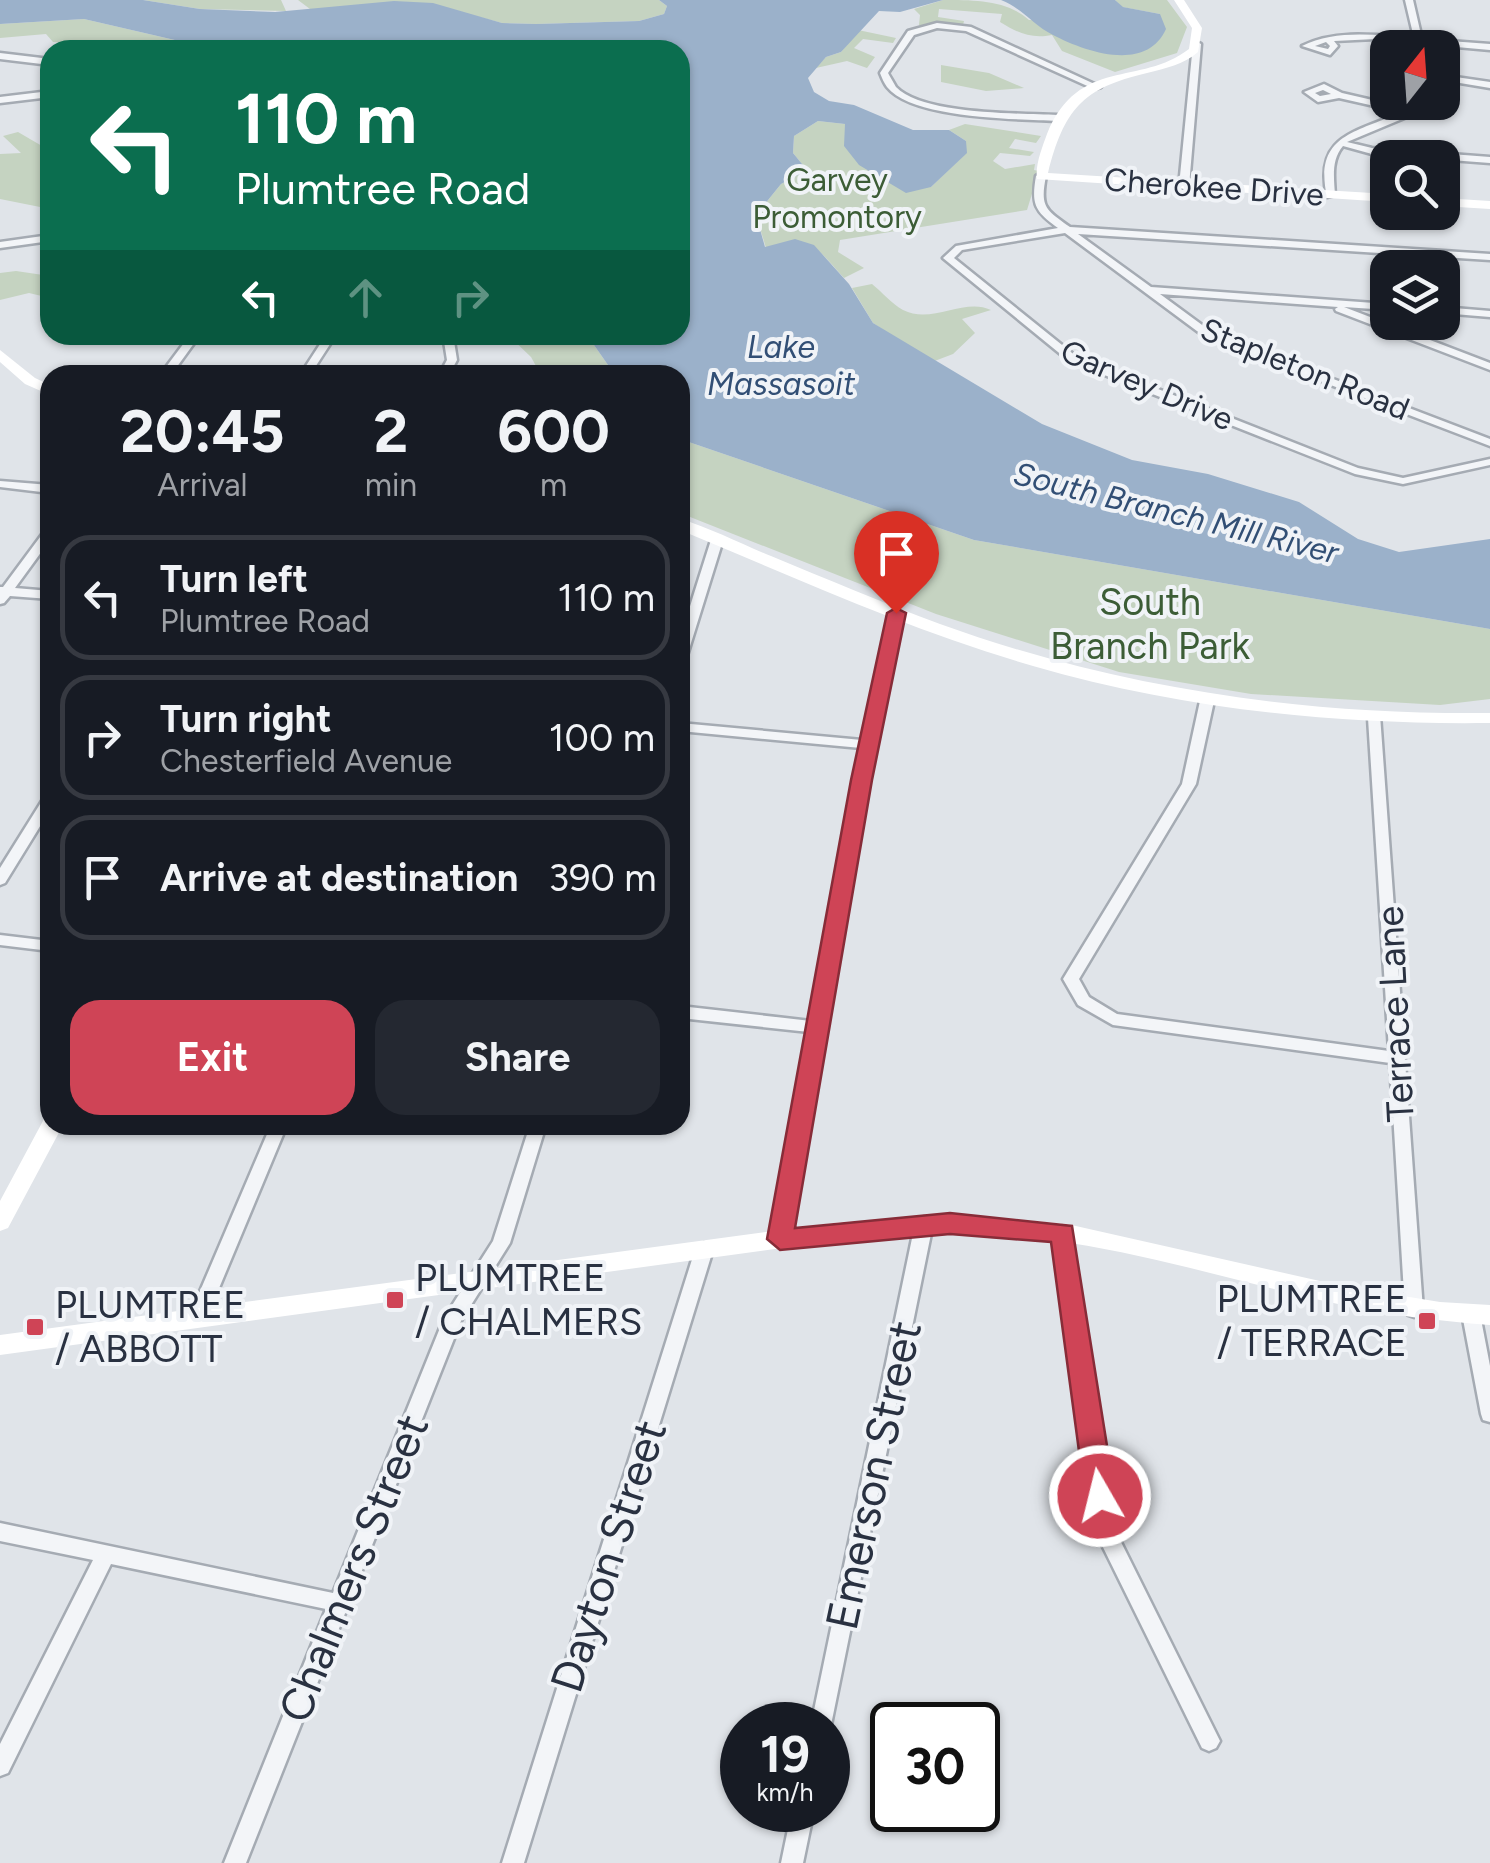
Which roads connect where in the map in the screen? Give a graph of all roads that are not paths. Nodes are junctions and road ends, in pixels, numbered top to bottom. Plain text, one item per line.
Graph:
1 (1179, 0) edge
2 (1409, 0) edge
3 (1416, 30) edge
4 (1328, 38) dead end
5 (1370, 41) edge
6 (1197, 44) junction
7 (1460, 46) edge
8 (1490, 47) edge
9 (0, 56) edge
10 (40, 61) edge
11 (1460, 80) edge
12 (1490, 84) edge
13 (1097, 87) junction
14 (40, 95) edge
15 (1340, 95) dead end
16 (0, 100) edge
17 (1370, 102) edge
18 (1057, 118) junction
19 (1392, 120) edge
20 (1341, 143) junction
21 (1490, 160) edge
22 (1041, 176) junction
23 (1184, 186) junction
24 (1330, 195) junction
25 (1370, 197) edge
26 (1460, 203) edge
27 (1490, 205) edge
28 (1065, 230) junction
29 (40, 239) edge
30 (0, 244) edge
31 (1490, 257) edge
32 (1148, 290) junction
33 (1322, 302) junction
34 (1370, 306) edge
35 (1460, 312) edge
36 (1490, 314) edge
37 (0, 354) edge
38 (1490, 367) edge
39 (40, 386) edge
40 (1490, 443) edge
41 (1490, 462) edge
42 (0, 484) edge
43 (40, 488) edge
44 (690, 528) edge
45 (717, 540) junction
46 (40, 545) edge
47 (2, 594) edge
48 (40, 595) edge
49 (896, 613) junction
50 (690, 628) edge
51 (1208, 700) junction
52 (1375, 718) junction
53 (1490, 718) edge
54 (690, 728) edge
55 (868, 745) junction
56 (40, 816) edge
57 (0, 880) edge
58 (0, 940) edge
59 (40, 945) edge
60 (690, 1013) edge
61 (818, 1027) junction
62 (1398, 1058) junction
63 (47, 1135) edge
64 (274, 1135) edge
65 (535, 1135) edge
66 (0, 1222) edge
67 (924, 1224) junction
68 (1062, 1233) junction
69 (780, 1239) junction
70 (704, 1250) junction
71 (479, 1278) junction
72 (1414, 1310) junction
73 (1480, 1314) edge
74 (198, 1317) junction
75 (0, 1346) edge
76 (1490, 1414) edge
77 (0, 1532) edge
78 (106, 1554) junction
79 (339, 1604) junction
80 (826, 1702) edge
81 (1209, 1741) dead end
82 (0, 1766) edge
83 (798, 1832) edge
84 (235, 1863) edge
85 (513, 1863) edge
86 (792, 1863) edge

1 - 6 street
2 - 3 street
4 - 5 street
6 - 13 street
6 - 23 street
7 - 8 street
9 - 10 street
11 - 12 street
13 - 18 street
13 - 18 street
14 - 16 street
15 - 17 street
18 - 22 street
19 - 20 street
20 - 21 street
20 - 24 street
22 - 23 street, Cherokee Drive
22 - 28 street, Stapleton Road
23 - 24 street, Cherokee Drive
24 - 25 street, Cherokee Drive
26 - 27 street
28 - 31 street
28 - 32 street, Stapleton Road
28 - 41 street, Garvey Drive
29 - 30 street
32 - 33 street
32 - 40 street, Stapleton Road
33 - 34 street
33 - 38 street
35 - 36 street
37 - 39 street
42 - 43 street
44 - 45 street
45 - 49 street
45 - 50 street
46 - 47 street
47 - 48 street
49 - 51 street
49 - 55 street
51 - 52 street
51 - 62 street
52 - 53 street
52 - 62 street, Terrace Lane
54 - 55 street
55 - 61 street
56 - 57 street
58 - 59 street
60 - 61 street
61 - 69 street
62 - 72 street, Terrace Lane
63 - 66 street
64 - 74 street
65 - 71 street, Chalmers Street
67 - 68 street
67 - 69 street
67 - 80 street, Emerson Street
68 - 72 street
68 - 81 street
69 - 70 street
70 - 71 street
70 - 85 street, Dayton Street
71 - 74 street
71 - 79 street, Chalmers Street
72 - 73 street
73 - 76 street
74 - 75 street
77 - 78 street
78 - 79 street
78 - 82 street
79 - 84 street, Chalmers Street
83 - 86 street

